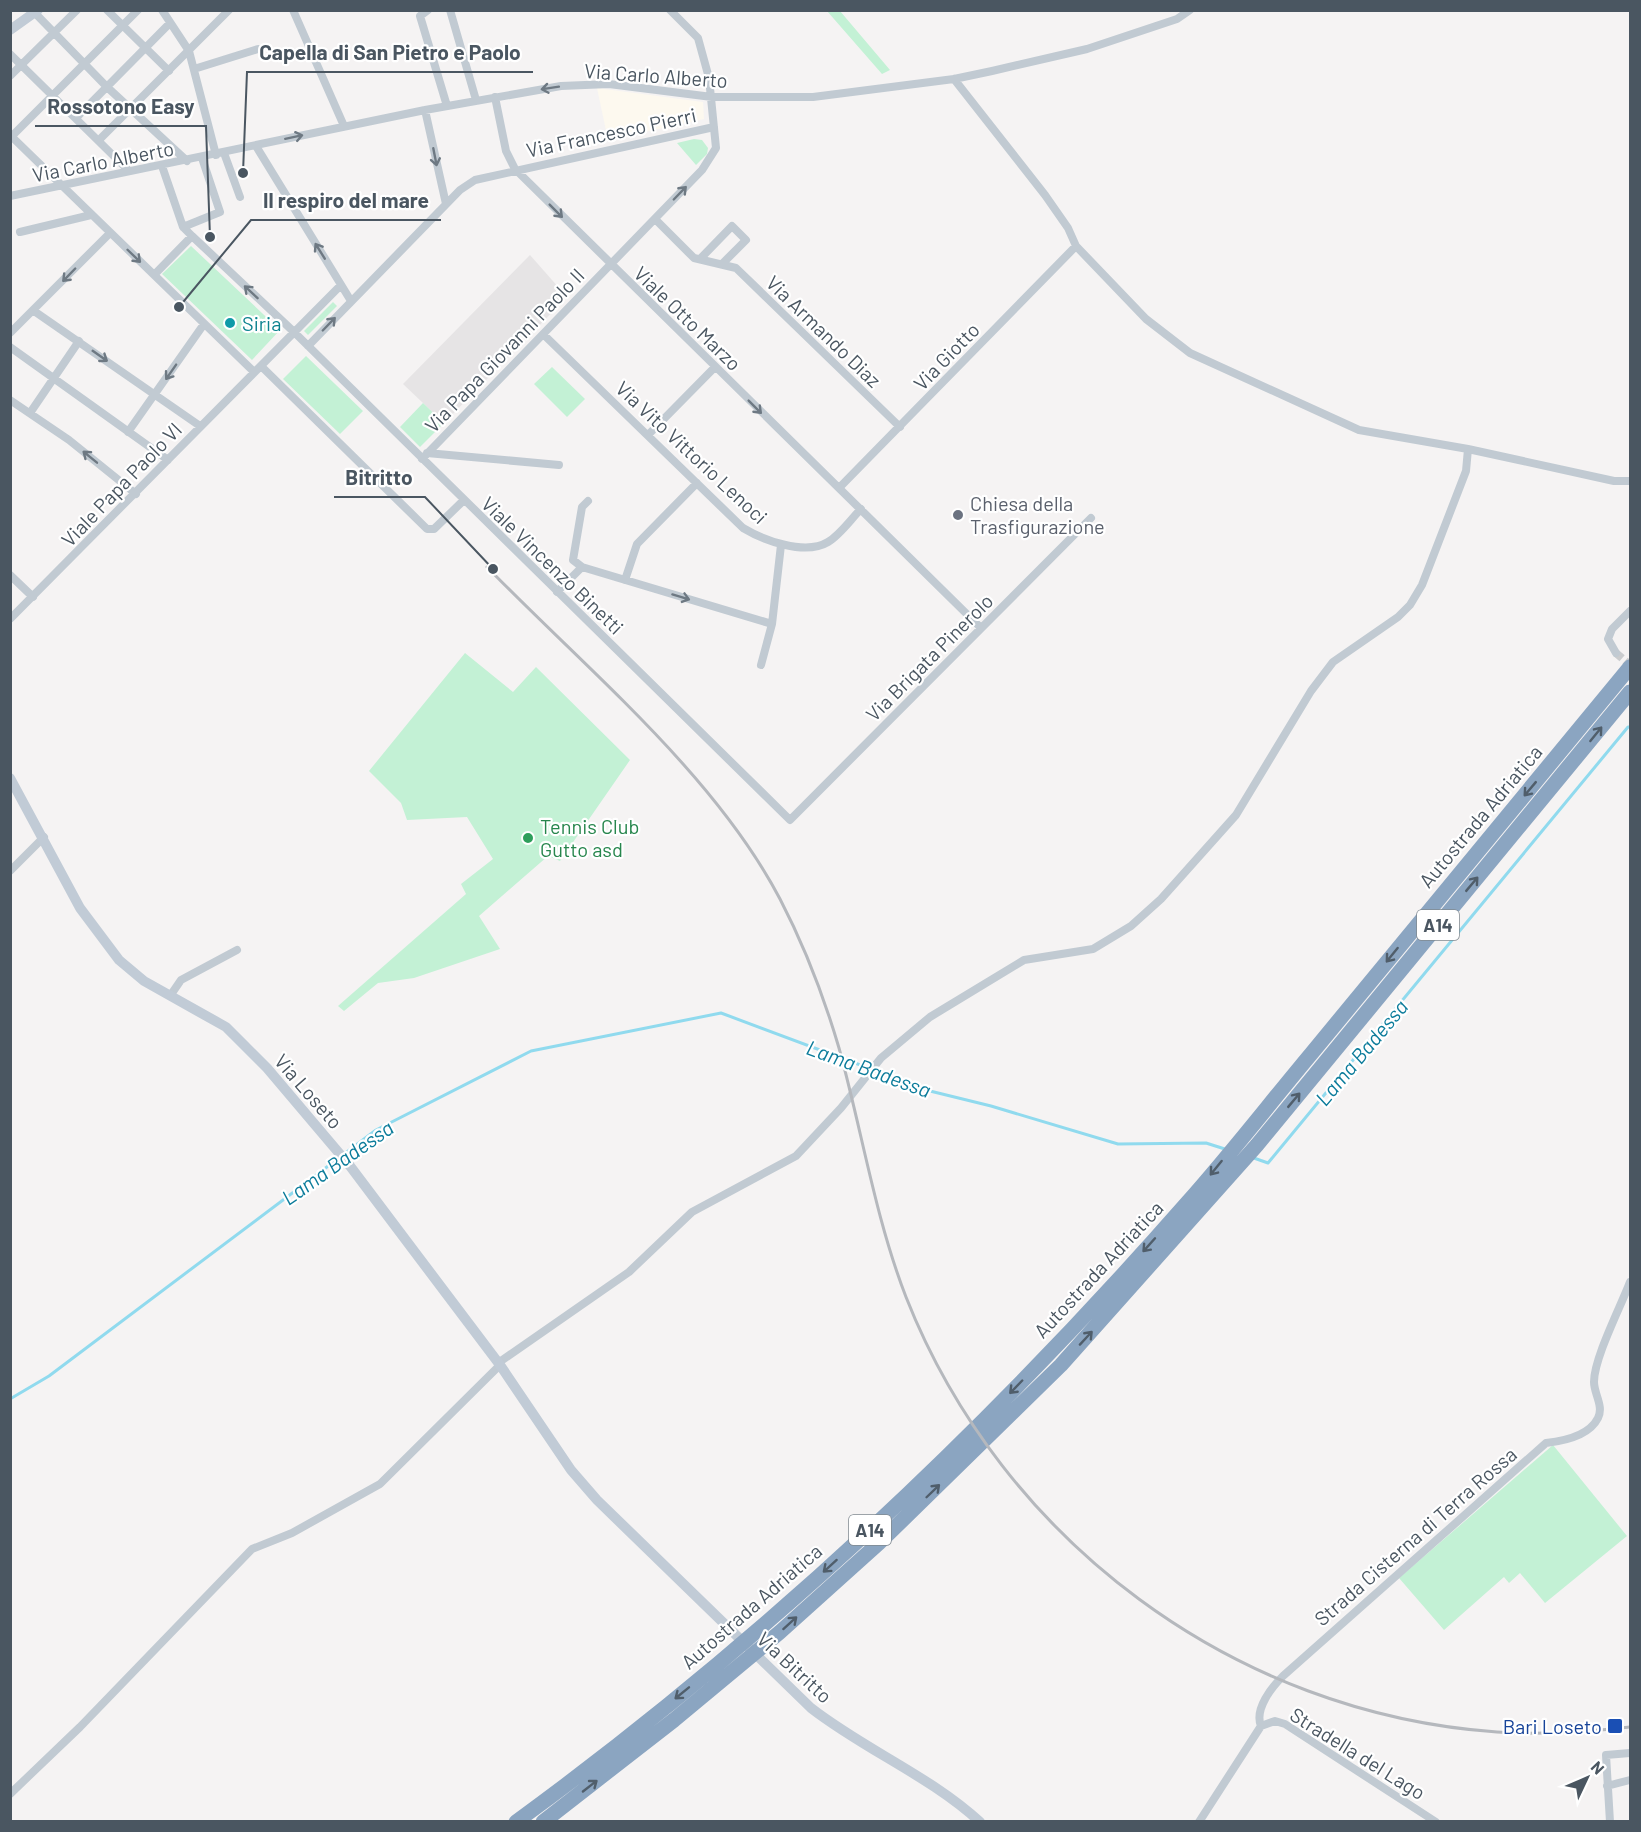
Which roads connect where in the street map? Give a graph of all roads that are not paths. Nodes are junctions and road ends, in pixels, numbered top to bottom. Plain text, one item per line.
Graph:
1 (77, 10) edge
2 (107, 10) edge
3 (138, 10) edge
4 (162, 10) edge
5 (229, 10) edge
6 (293, 10) edge
7 (428, 10) edge
8 (450, 10) edge
9 (670, 10) edge
10 (1190, 10) edge
11 (35, 11) edge
12 (170, 23) junction
13 (122, 26) junction
14 (10, 30) edge
15 (54, 33) junction
16 (145, 49) junction
17 (258, 49) dead end
18 (189, 51) junction
19 (10, 54) edge
20 (84, 64) junction
21 (21, 65) junction
22 (194, 69) junction
23 (169, 71) junction
24 (10, 76) edge
25 (954, 79) junction
26 (107, 87) junction
27 (52, 95) junction
28 (495, 97) junction
29 (712, 97) junction
30 (476, 100) junction
31 (447, 106) junction
32 (130, 109) junction
33 (425, 110) junction
34 (77, 117) junction
35 (344, 126) junction
36 (714, 127) junction
37 (11, 136) edge
38 (99, 140) junction
39 (256, 146) junction
40 (220, 154) junction
41 (202, 158) junction
42 (187, 161) junction
43 (162, 166) junction
44 (515, 169) junction
45 (129, 171) junction
46 (62, 186) junction
47 (10, 196) edge
48 (240, 197) dead end
49 (446, 204) junction
50 (91, 215) junction
51 (655, 219) junction
52 (183, 227) junction
53 (20, 232) dead end
54 (110, 233) junction
55 (192, 236) junction
56 (1076, 246) junction
57 (700, 259) junction
58 (722, 264) junction
59 (610, 265) junction
60 (154, 275) junction
61 (341, 285) junction
62 (351, 301) junction
63 (34, 311) junction
64 (204, 324) junction
65 (294, 332) junction
66 (10, 333) edge
67 (543, 334) junction
68 (79, 341) junction
69 (10, 346) edge
70 (308, 346) junction
71 (261, 366) junction
72 (715, 367) junction
73 (254, 372) junction
74 (54, 377) junction
75 (155, 395) junction
76 (10, 400) edge
77 (30, 413) junction
78 (200, 426) junction
79 (900, 427) junction
80 (128, 432) junction
81 (648, 435) junction
82 (1468, 449) junction
83 (424, 456) junction
84 (168, 460) junction
85 (559, 465) dead end
86 (1630, 481) edge
87 (698, 483) junction
88 (839, 488) junction
89 (136, 494) junction
90 (464, 500) junction
91 (588, 501) dead end
92 (861, 509) junction
93 (1091, 518) dead end
94 (781, 545) junction
95 (582, 567) junction
96 (10, 575) edge
97 (626, 580) junction
98 (557, 592) junction
99 (33, 597) junction
100 (1630, 611) edge
101 (10, 620) edge
102 (772, 624) junction
103 (981, 628) junction
104 (1616, 653) dead end
105 (760, 664) dead end
106 (1630, 667) edge
107 (1630, 692) edge
108 (10, 778) edge
109 (790, 820) joint
110 (44, 837) junction
111 (10, 871) edge
112 (237, 950) dead end
113 (170, 996) junction
114 (1194, 1206) junction
115 (1630, 1282) edge
116 (499, 1364) junction
117 (583, 1484) joint
118 (1261, 1726) junction
119 (1630, 1755) edge
120 (1630, 1780) edge
121 (1607, 1786) junction
122 (10, 1794) edge
123 (516, 1821) edge
124 (543, 1821) edge
125 (980, 1821) edge
126 (1199, 1821) edge
127 (1436, 1821) edge
128 (1610, 1821) edge

1 - 15 street
2 - 13 street
3 - 13 street
4 - 12 street
5 - 18 street
6 - 35 street
7 - 31 street
8 - 30 street
9 - 29 street, Via Papa Giovanni Paolo II
10 - 25 street, Via Carlo Alberto
11 - 14 main road
11 - 15 street
12 - 16 street
12 - 18 street
13 - 16 street
13 - 20 street
15 - 20 street
15 - 21 street
16 - 23 street
16 - 26 street
17 - 22 street
18 - 22 street
18 - 23 street
19 - 21 street
20 - 26 street
20 - 27 street
21 - 24 street
21 - 27 street
22 - 40 street
23 - 32 street
25 - 29 street, Via Carlo Alberto
25 - 56 street
26 - 32 street
26 - 34 street
27 - 34 street
27 - 37 street
29 -> 28 street, Via Carlo Alberto
28 - 30 street, Via Carlo Alberto
28 - 44 street
29 - 36 street, Via Papa Giovanni Paolo II
30 - 31 street, Via Carlo Alberto
31 - 33 street, Via Carlo Alberto
32 - 38 street
32 - 42 street
33 - 35 street, Via Carlo Alberto
33 -> 49 street
34 - 38 street
39 -> 35 street, Via Carlo Alberto
36 - 44 street, Via Francesco Pierri
51 -> 36 street, Via Papa Giovanni Paolo II
37 - 46 street
38 - 45 street
39 - 40 street, Via Carlo Alberto
61 -> 39 street
40 - 41 street, Via Carlo Alberto
40 - 48 street
41 - 42 street, Via Carlo Alberto
41 - 52 street
42 - 43 street, Via Carlo Alberto
43 - 45 street, Via Carlo Alberto
43 - 52 street
44 - 49 street, Via Francesco Pierri
44 -> 59 street, Viale Otto Marzo
45 - 46 street, Via Carlo Alberto
46 - 47 street, Via Carlo Alberto
46 - 50 street
49 - 62 street, Via Francesco Pierri
50 - 53 street
50 - 54 street
51 - 57 street, Via Armando Diaz
51 - 59 street, Via Papa Giovanni Paolo II
52 - 55 street, Viale Vincenzo Binetti
54 -> 60 street
54 -> 63 street
55 - 60 street
65 -> 55 street, Viale Vincenzo Binetti
56 - 79 street, Via Giotto
56 - 82 street
57 - 58 street, Via Armando Diaz
57 - 58 street
58 - 79 street, Via Armando Diaz
59 - 67 street, Via Papa Giovanni Paolo II
59 - 72 street, Viale Otto Marzo
60 - 64 street
61 - 62 street
61 - 65 street, Viale Papa Paolo VI
70 -> 62 street, Via Francesco Pierri
63 - 66 street
63 - 68 street
64 - 73 street
64 -> 75 street
65 - 70 street, Viale Vincenzo Binetti
65 - 71 street, Viale Papa Paolo VI
67 - 81 street, Via Vito Vittorio Lenoci
67 - 83 street, Via Papa Giovanni Paolo II
68 - 74 street
68 -> 75 street
69 - 74 street
70 - 83 street, Viale Vincenzo Binetti
71 - 73 street, Viale Papa Paolo VI
71 - 90 street
72 - 81 street
72 -> 88 street, Viale Otto Marzo
73 - 78 street, Viale Papa Paolo VI
74 - 77 street
74 - 80 street
75 - 78 street
75 - 80 street
76 - 77 street
89 -> 77 street
78 - 84 street, Viale Papa Paolo VI
79 - 88 street, Via Giotto
80 - 84 street
81 - 87 street, Via Vito Vittorio Lenoci
82 - 86 street
82 - 116 street
83 - 85 street
83 - 90 street, Viale Vincenzo Binetti
84 - 89 street, Viale Papa Paolo VI
87 - 94 street, Via Vito Vittorio Lenoci
87 - 97 street
88 - 92 street, Viale Otto Marzo
89 - 99 street, Viale Papa Paolo VI
90 - 98 street, Viale Vincenzo Binetti
91 - 95 street
92 - 94 street, Via Vito Vittorio Lenoci
92 - 103 street, Viale Otto Marzo
93 - 103 street, Via Brigata Pinerolo
94 - 102 street
95 - 97 street
95 - 98 street
96 - 99 street
97 -> 102 street
98 - 109 street, Viale Vincenzo Binetti
99 - 101 street, Viale Papa Paolo VI
100 - 104 street
102 - 105 street
103 - 109 street, Via Brigata Pinerolo
106 -> 114 highway, Autostrada Adriatica / A14
114 -> 107 highway, Autostrada Adriatica / A14
108 - 110 main road, Via Loseto
110 - 111 street
110 - 113 main road, Via Loseto
112 - 113 street
113 - 116 main road, Via Loseto
114 -> 123 highway, Autostrada Adriatica / A14
124 -> 114 highway, Autostrada Adriatica / A14
115 - 118 street, Strada Cisterna di Terra Rossa
116 - 117 main road, Via Loseto
116 - 122 street
117 - 125 main road, Via Bitritto
118 - 126 street, Strada Cisterna di Terra Rossa
118 - 127 street, Stradella del Lago
119 - 121 street
120 - 121 street
121 - 128 street

